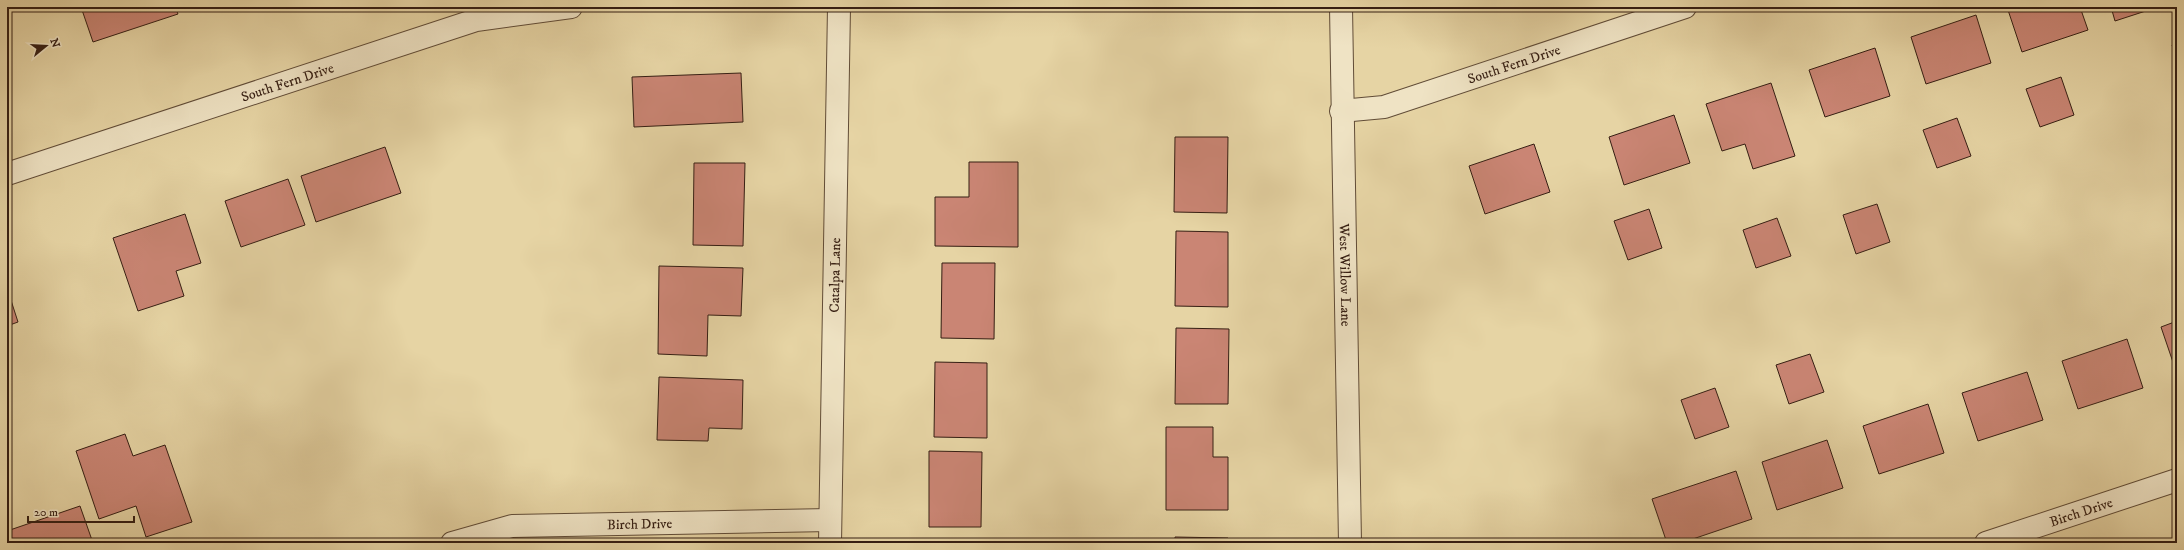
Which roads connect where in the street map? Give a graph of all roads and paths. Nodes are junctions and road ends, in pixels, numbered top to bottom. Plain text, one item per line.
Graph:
1 (571, 7) edge
2 (839, 7) edge
3 (1341, 7) edge
4 (1685, 7) edge
5 (1341, 111) junction
6 (7, 174) edge
7 (2177, 480) edge
8 (830, 520) junction
9 (452, 543) edge
10 (830, 543) edge
11 (1350, 543) edge
12 (1986, 543) edge

1 - 6 street, South Fern Drive
2 - 8 street, Catalpa Lane
3 - 5 street, West Willow Lane
4 - 5 street, South Fern Drive
5 - 11 street, West Willow Lane
7 - 12 street, Birch Drive
8 - 9 street, Birch Drive
8 - 10 street, Catalpa Lane

